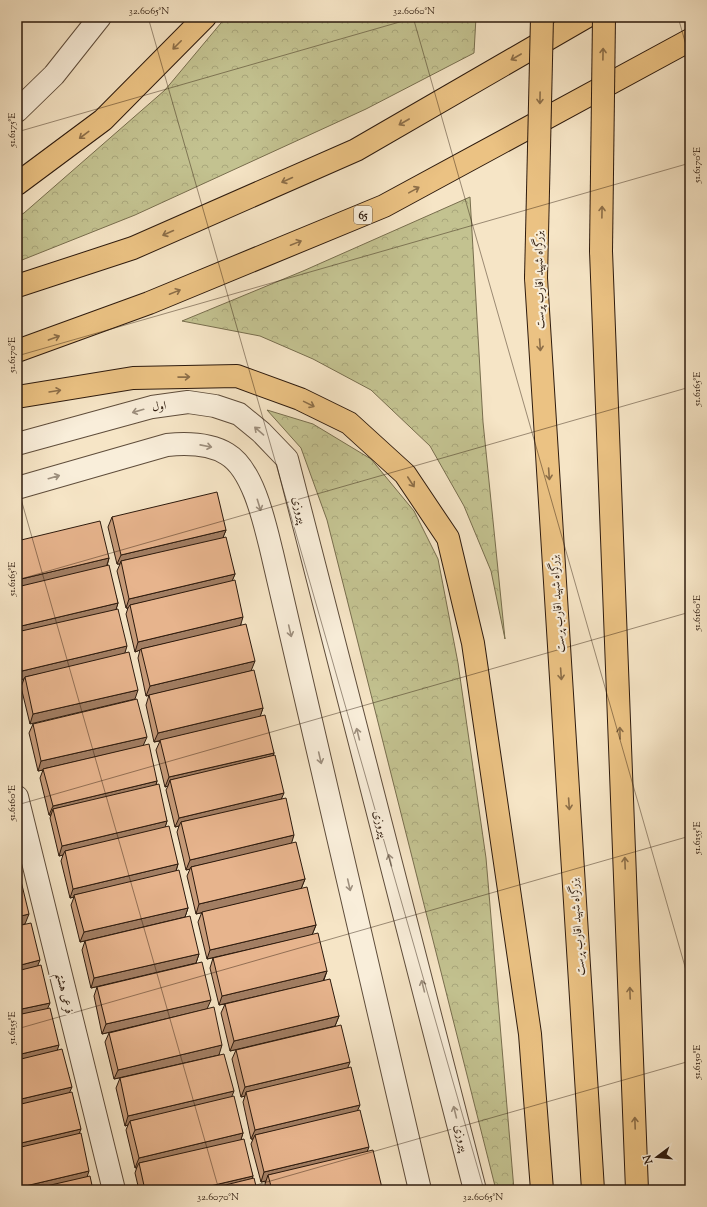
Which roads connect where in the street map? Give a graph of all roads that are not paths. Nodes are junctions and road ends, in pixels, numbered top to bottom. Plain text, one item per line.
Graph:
1 (205, 17) edge
2 (542, 17) edge
3 (586, 17) edge
4 (604, 17) edge
5 (92, 22) edge
6 (690, 40) edge
7 (17, 111) edge
8 (17, 184) edge
9 (17, 286) edge
10 (17, 351) edge
11 (17, 397) edge
12 (17, 444) edge
13 (287, 459) joint
14 (17, 488) edge
15 (17, 796) edge
16 (114, 1190) edge
17 (420, 1190) edge
18 (475, 1190) edge
19 (542, 1190) edge
20 (593, 1190) edge
21 (637, 1190) edge

1 -> 8 highway
2 -> 20 highway, بزرگراه شهید اقارب پرست, bridge
3 -> 9 highway
21 -> 4 highway, bridge
5 - 7 street
10 -> 6 highway, 65
11 -> 19 highway
13 -> 12 street, اول
18 -> 13 street, پیروزی
14 -> 17 street
15 - 16 street, فرعی هشتم

